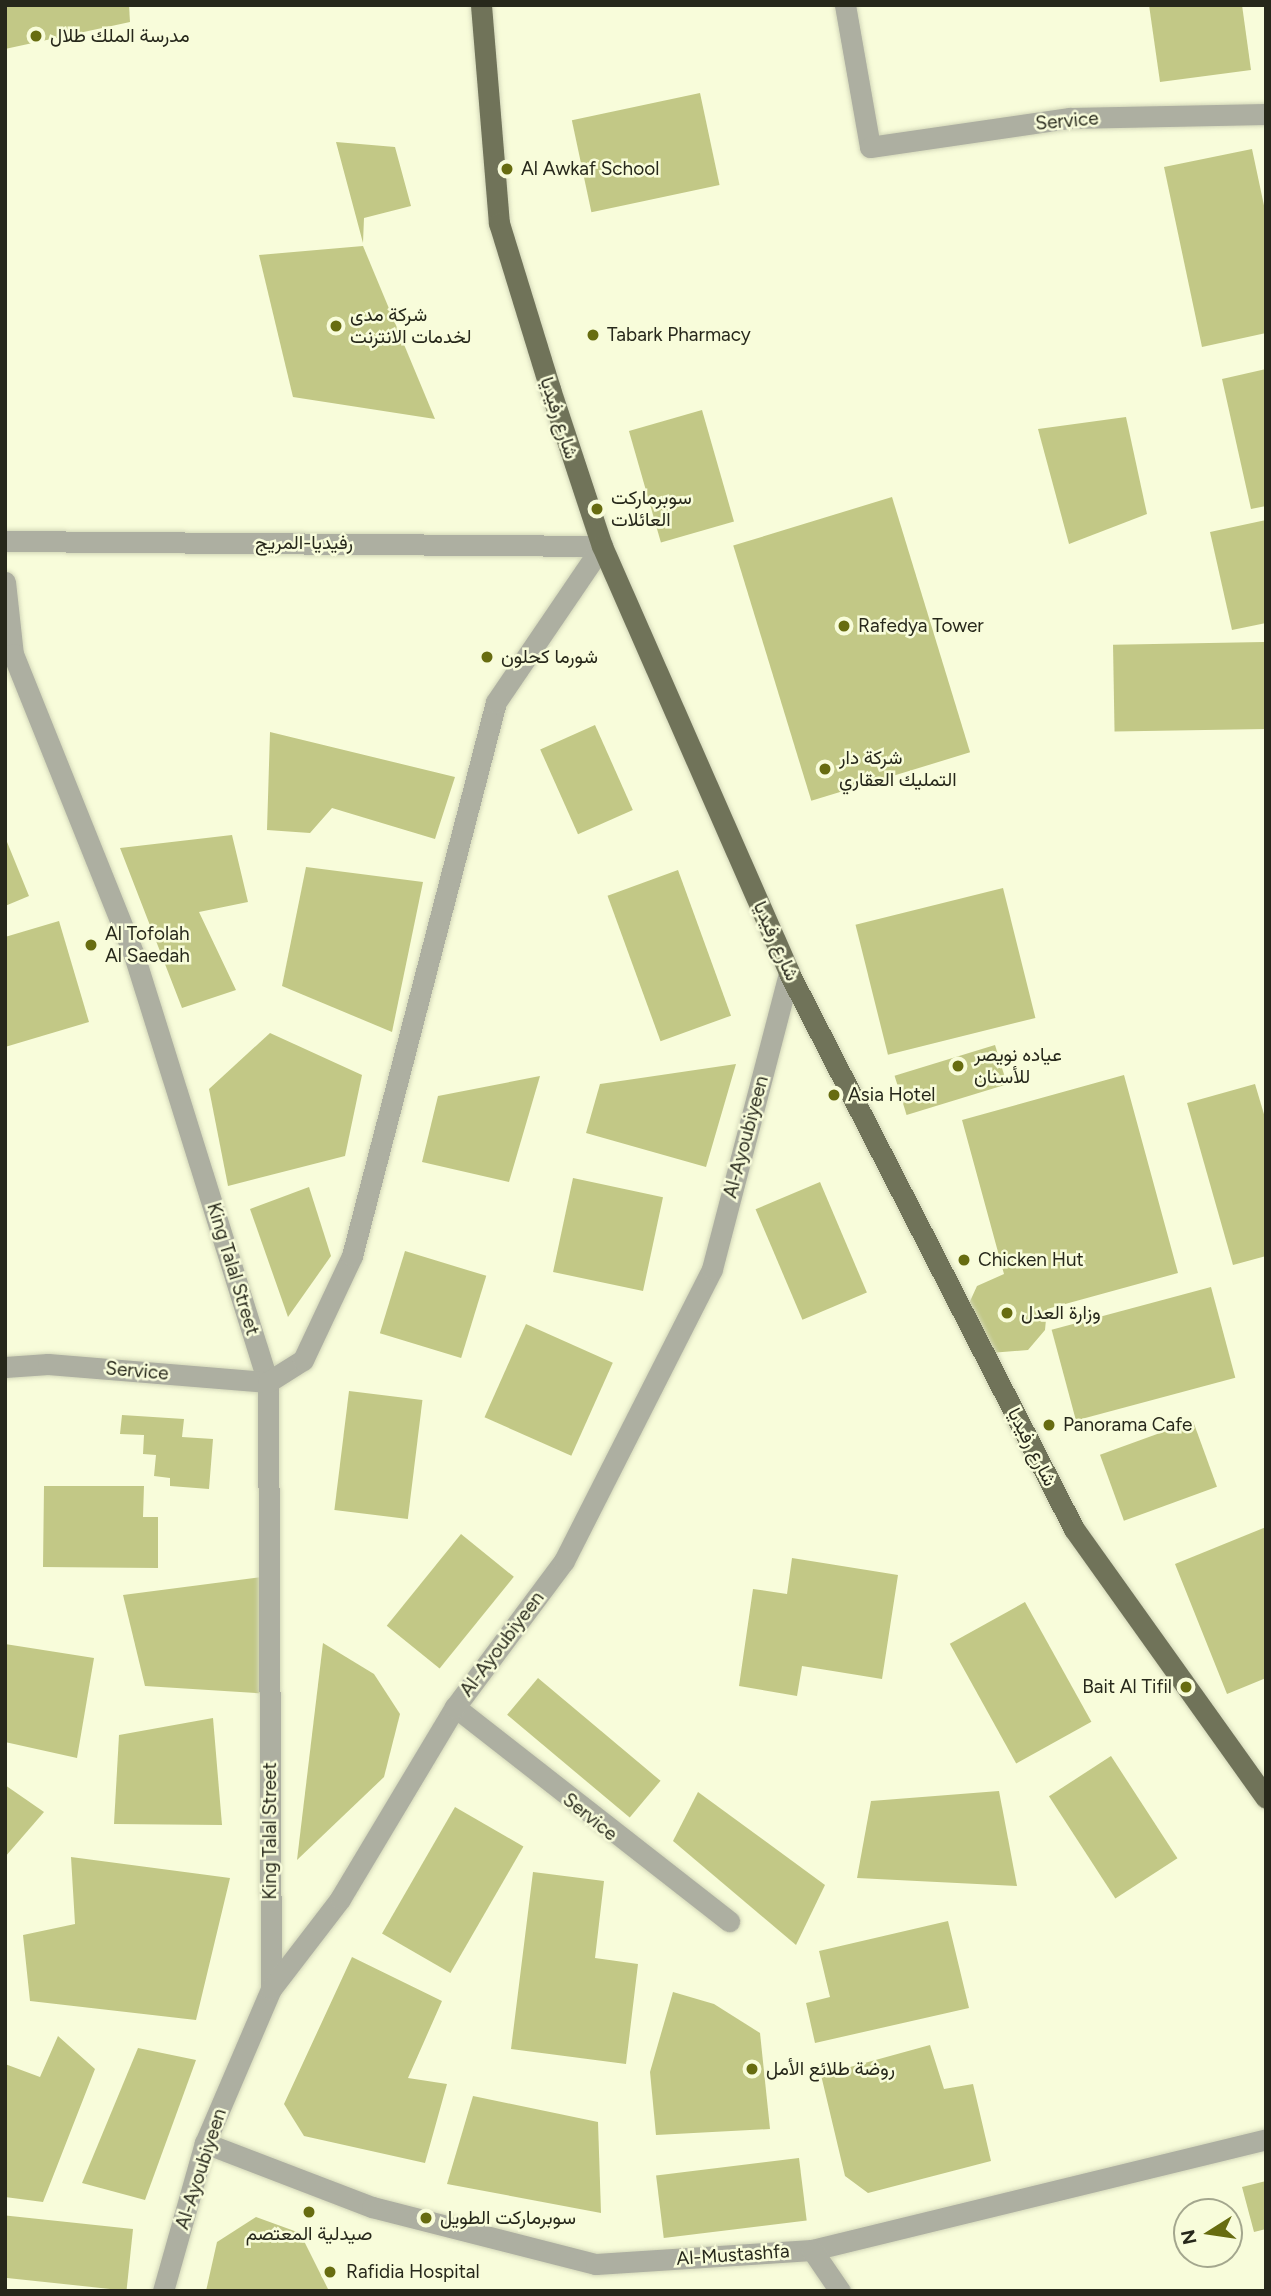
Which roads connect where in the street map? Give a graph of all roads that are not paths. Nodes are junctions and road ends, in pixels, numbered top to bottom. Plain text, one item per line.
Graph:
1 (481, 5) edge
2 (845, 5) edge
3 (1266, 114) edge
4 (5, 541) edge
5 (602, 546) junction
6 (5, 582) edge
7 (789, 974) junction
8 (5, 1367) edge
9 (268, 1382) junction
10 (455, 1707) junction
11 (1266, 1798) edge
12 (729, 1922) dead end
13 (271, 1990) junction
14 (1266, 2139) edge
15 (205, 2143) junction
16 (812, 2250) junction
17 (163, 2291) edge
18 (840, 2291) edge

1 - 5 main road, شارع رفيديا
2 - 3 street, Service
4 - 5 street, رفيديا-المريج
5 - 7 main road, شارع رفيديا
5 - 9 street
6 - 9 street, King Talal Street
7 - 10 street, Al-Ayoubiyeen
7 - 11 main road, شارع رفيديا
8 - 9 street, Service
9 - 13 street, King Talal Street
10 - 12 street, Service
10 - 13 street, Al-Ayoubiyeen
13 - 15 street, Al-Ayoubiyeen
14 - 16 street, Al-Mustashfa
15 - 16 street, Al-Mustashfa
15 - 17 street, Al-Ayoubiyeen
16 - 18 street

